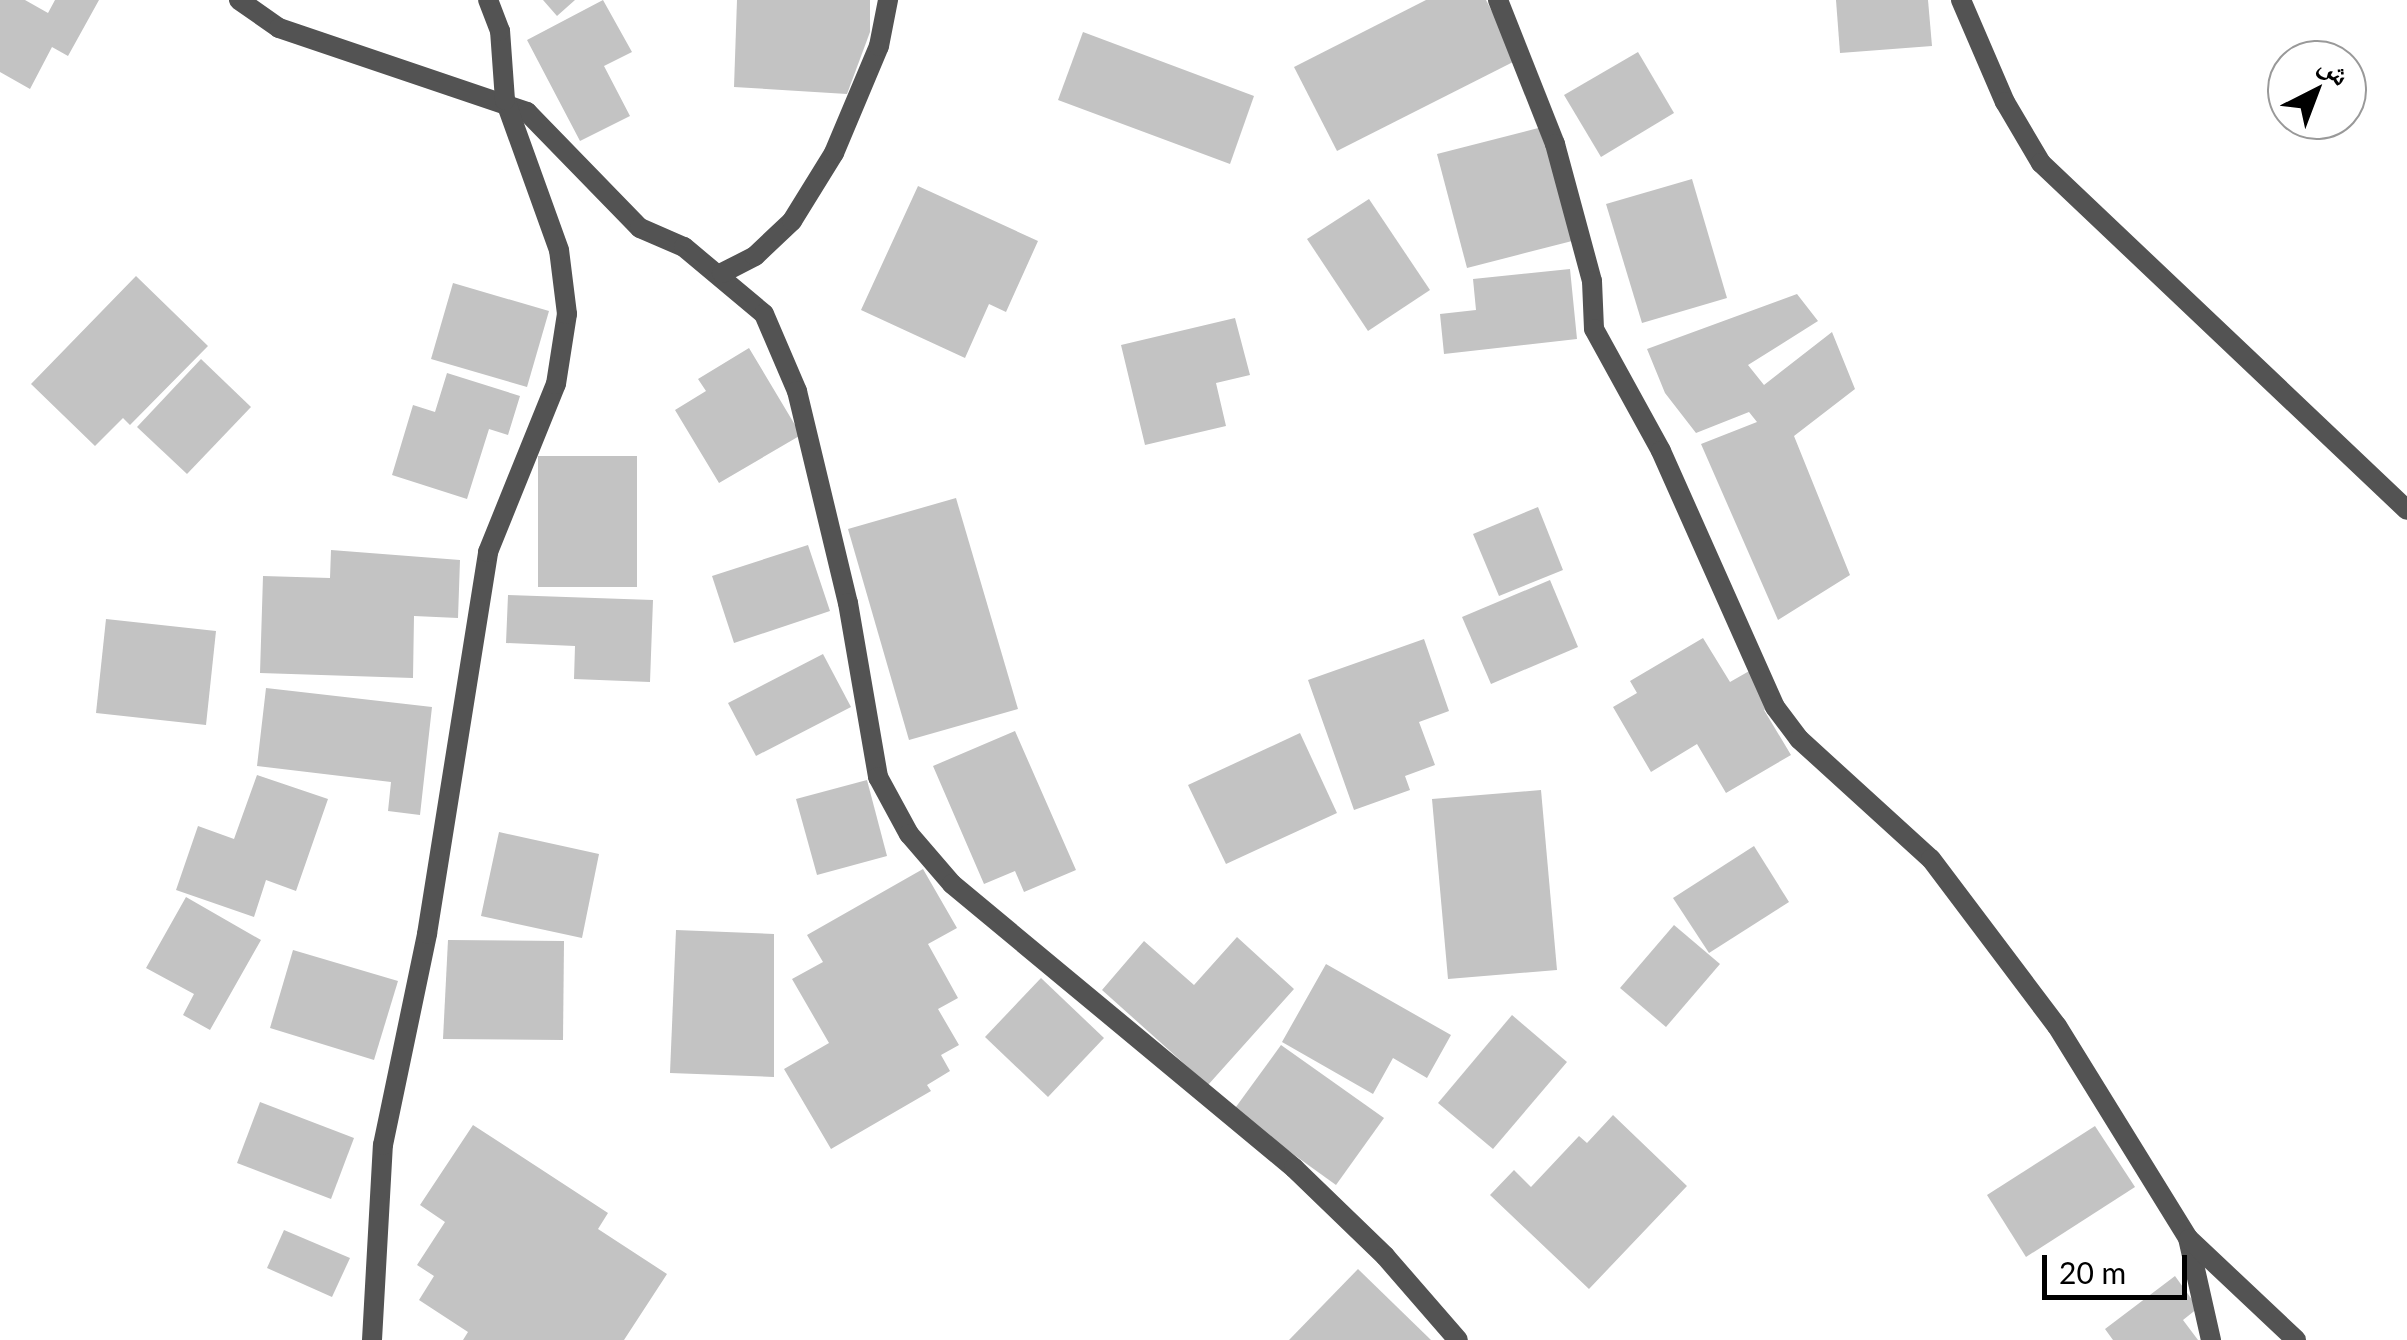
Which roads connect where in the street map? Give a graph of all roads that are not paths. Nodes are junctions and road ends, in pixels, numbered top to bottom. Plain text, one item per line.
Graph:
1 (239, 0) edge
2 (488, 0) edge
3 (888, 0) edge
4 (1498, 0) edge
5 (1960, 0) edge
6 (505, 100) junction
7 (722, 273) junction
8 (2407, 510) edge
9 (2188, 1238) junction
10 (372, 1340) edge
11 (1458, 1340) edge
12 (2211, 1340) edge
13 (2296, 1340) edge

1 - 6 street
2 - 6 street
3 - 7 street
4 - 9 street
5 - 8 street
6 - 7 street
6 - 10 street
7 - 11 street
9 - 12 street
9 - 13 street

